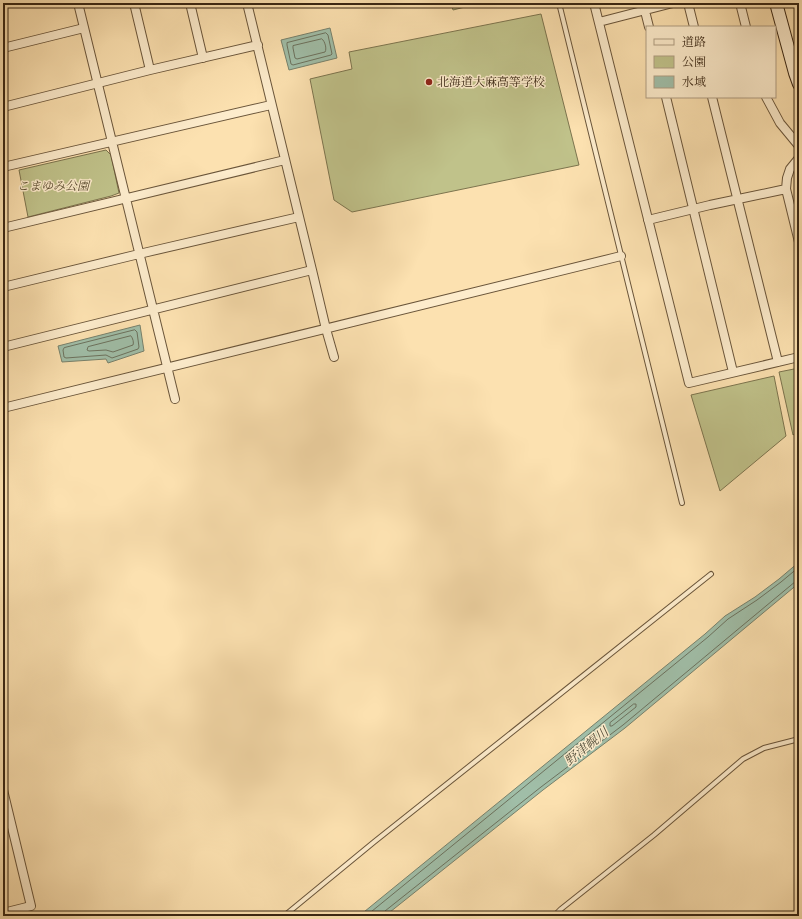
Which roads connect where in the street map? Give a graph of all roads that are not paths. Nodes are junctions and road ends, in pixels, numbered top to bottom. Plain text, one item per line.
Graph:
1 (78, 3) edge
2 (134, 3) edge
3 (190, 3) edge
4 (247, 3) edge
5 (559, 3) edge
6 (594, 3) edge
7 (673, 3) edge
8 (688, 3) edge
9 (740, 3) edge
10 (776, 3) edge
11 (644, 7) edge
12 (599, 22) junction
13 (649, 26) edge
14 (694, 26) edge
15 (746, 26) edge
16 (84, 28) junction
17 (258, 45) junction
18 (3, 48) edge
19 (203, 58) junction
20 (150, 70) junction
21 (98, 84) junction
22 (799, 84) edge
23 (666, 98) edge
24 (712, 98) edge
25 (767, 98) edge
26 (272, 105) junction
27 (3, 107) edge
28 (112, 142) junction
29 (799, 146) edge
30 (799, 158) edge
31 (285, 160) junction
32 (3, 167) edge
33 (786, 189) junction
34 (126, 198) junction
35 (737, 199) junction
36 (693, 210) junction
37 (299, 217) junction
38 (648, 220) junction
39 (3, 228) edge
40 (799, 242) edge
41 (139, 254) junction
42 (620, 256) junction
43 (312, 270) junction
44 (3, 287) edge
45 (153, 310) junction
46 (326, 329) junction
47 (3, 347) edge
48 (334, 357) dead end
49 (799, 357) edge
50 (778, 362) junction
51 (167, 368) junction
52 (733, 372) junction
53 (174, 399) dead end
54 (3, 408) edge
55 (682, 503) dead end
56 (711, 574) dead end
57 (799, 740) edge
58 (3, 790) edge
59 (3, 913) edge
60 (284, 916) edge
61 (554, 916) edge

1 - 16 street
2 - 20 street
3 - 19 street
4 - 17 street
5 - 42 lane
6 - 12 street
7 - 11 street
8 - 14 street
9 - 15 street
10 - 22 street
11 - 12 street
11 - 13 street
12 - 38 street
16 - 18 street
16 - 21 street
17 - 19 street
17 - 26 street
19 - 20 street
20 - 21 street
21 - 27 street
21 - 28 street
23 - 36 street
24 - 35 street
25 - 29 street
26 - 28 street
26 - 31 street
28 - 32 street
28 - 34 street
30 - 33 street
31 - 34 street
31 - 37 street
33 - 35 street
33 - 40 street
34 - 39 street
34 - 41 street
35 - 36 street
35 - 50 street
36 - 38 street
36 - 52 street
37 - 41 street
37 - 43 street
38 - 52 street
41 - 44 street
41 - 45 street
42 - 46 street
42 - 55 lane
43 - 45 street
43 - 46 street
45 - 47 street
45 - 51 street
46 - 48 street
46 - 51 street
49 - 50 street
50 - 52 street
51 - 53 street
51 - 54 street
56 - 60 lane
57 - 61 lane
58 - 59 street

